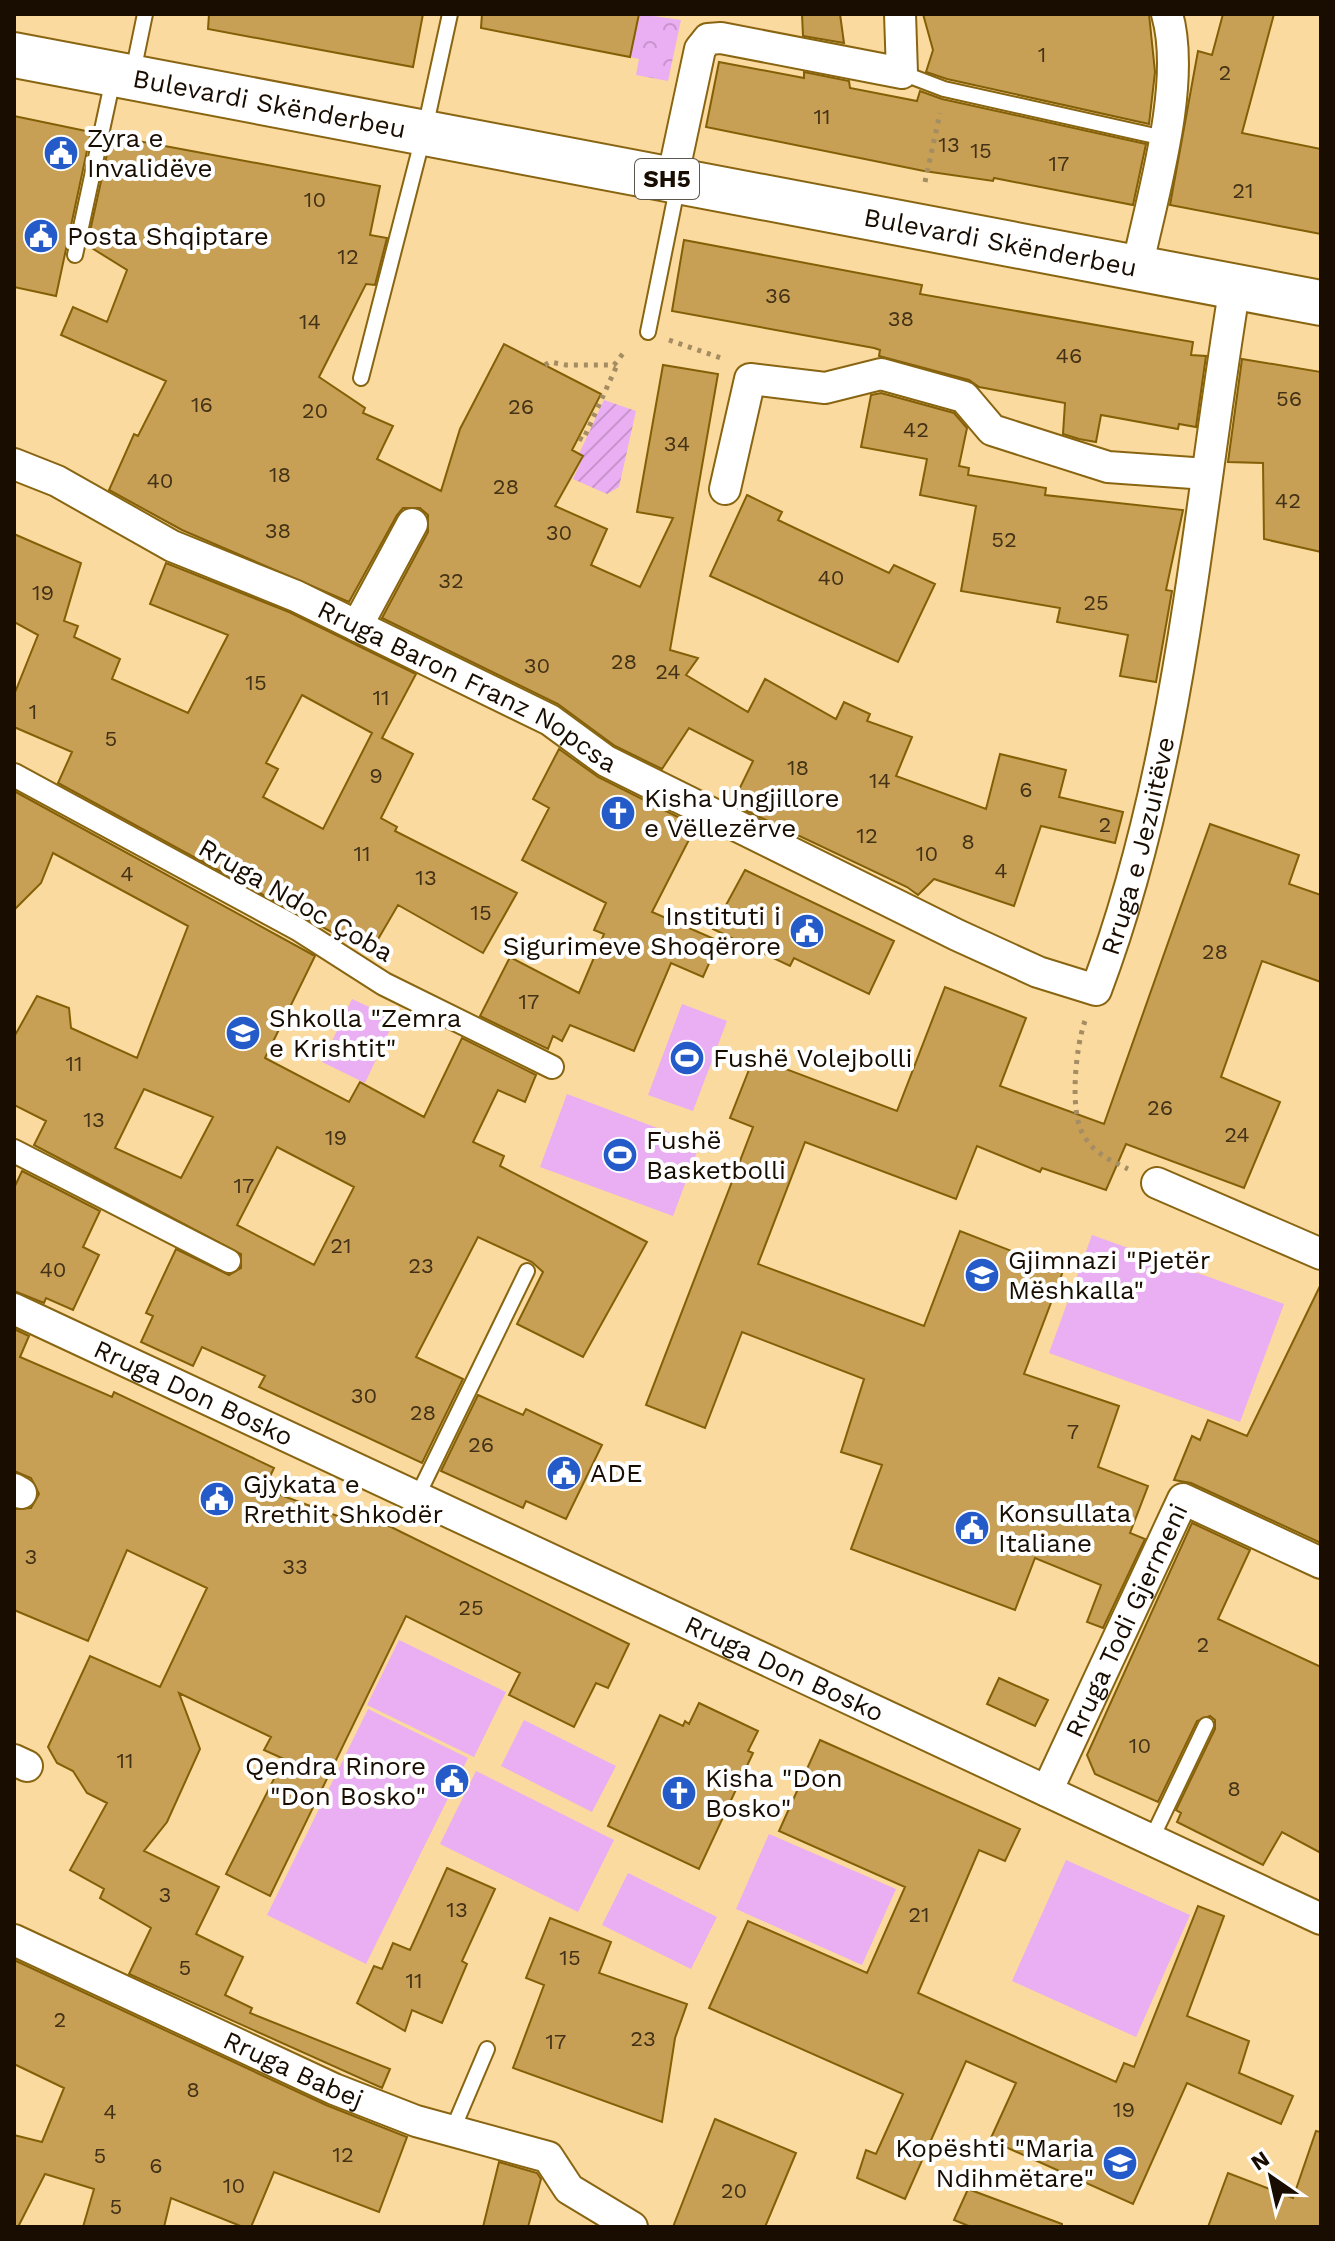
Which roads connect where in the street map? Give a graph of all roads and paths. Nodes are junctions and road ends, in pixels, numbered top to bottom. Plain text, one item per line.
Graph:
1 (145, 14) edge
2 (450, 14) edge
3 (900, 14) edge
4 (1167, 14) edge
5 (14, 55) edge
6 (902, 73) junction
7 (123, 75) junction
8 (944, 89) junction
9 (424, 133) junction
10 (1164, 138) junction
11 (675, 180) junction
12 (925, 182) dead end
13 (75, 255) dead end
14 (1137, 268) junction
15 (1235, 286) junction
16 (1321, 303) edge
17 (648, 332) joint
18 (625, 351) dead end
19 (618, 363) junction
20 (545, 365) dead end
21 (361, 378) dead end
22 (750, 379) junction
23 (579, 438) dead end
24 (14, 464) edge
25 (1207, 474) junction
26 (725, 489) dead end
27 (412, 524) dead end
28 (357, 626) junction
29 (14, 775) edge
30 (1096, 990) junction
31 (552, 1067) dead end
32 (14, 1151) edge
33 (1157, 1183) joint
34 (1321, 1254) edge
35 (229, 1261) dead end
36 (527, 1271) dead end
37 (14, 1309) edge
38 (417, 1497) junction
39 (1321, 1563) edge
40 (1206, 1725) dead end
41 (1047, 1791) junction
42 (1151, 1840) junction
43 (1321, 1919) edge
44 (14, 1940) edge
45 (487, 2049) dead end
46 (453, 2129) junction
47 (632, 2227) edge

1 - 7 lane
2 - 9 lane, Bulevardi Skënderbeu
3 - 6 street
4 - 10 street
5 - 7 main road, Bulevardi Skënderbeu / SH5
6 - 8 lane
6 - 11 street
7 - 9 main road, Bulevardi Skënderbeu / SH5
7 - 13 lane, Bulevardi Skënderbeu
8 - 10 lane
8 - 12 path
9 - 11 main road, Bulevardi Skënderbeu / SH5
9 - 21 lane, Bulevardi Skënderbeu
10 - 14 street
11 - 14 main road, Bulevardi Skënderbeu / SH5
11 - 17 lane
14 - 15 main road, Bulevardi Skënderbeu / SH5
15 - 16 main road, Bulevardi Skënderbeu / SH5
15 - 25 street, Rruga e Jezuitëve
17 - 22 path
18 - 19 path
19 - 20 path
19 - 23 path
22 - 25 street
22 - 26 street
24 - 28 street, Rruga Baron Franz Nopcsa
25 - 30 street, Rruga e Jezuitëve
27 - 28 street
28 - 30 street, Rruga Baron Franz Nopcsa
29 - 31 street, Rruga Ndoc Çoba
30 - 33 path, Rruga e Jezuitëve
32 - 35 street
33 - 34 street
36 - 38 lane
37 - 38 street, Rruga Don Bosko
38 - 41 street, Rruga Don Bosko
39 - 41 street, Rruga Todi Gjermeni
40 - 42 lane
41 - 42 street, Rruga Don Bosko
42 - 43 street, Rruga Don Bosko
44 - 46 street, Rruga Babej
45 - 46 lane
46 - 47 street, Rruga Babej

